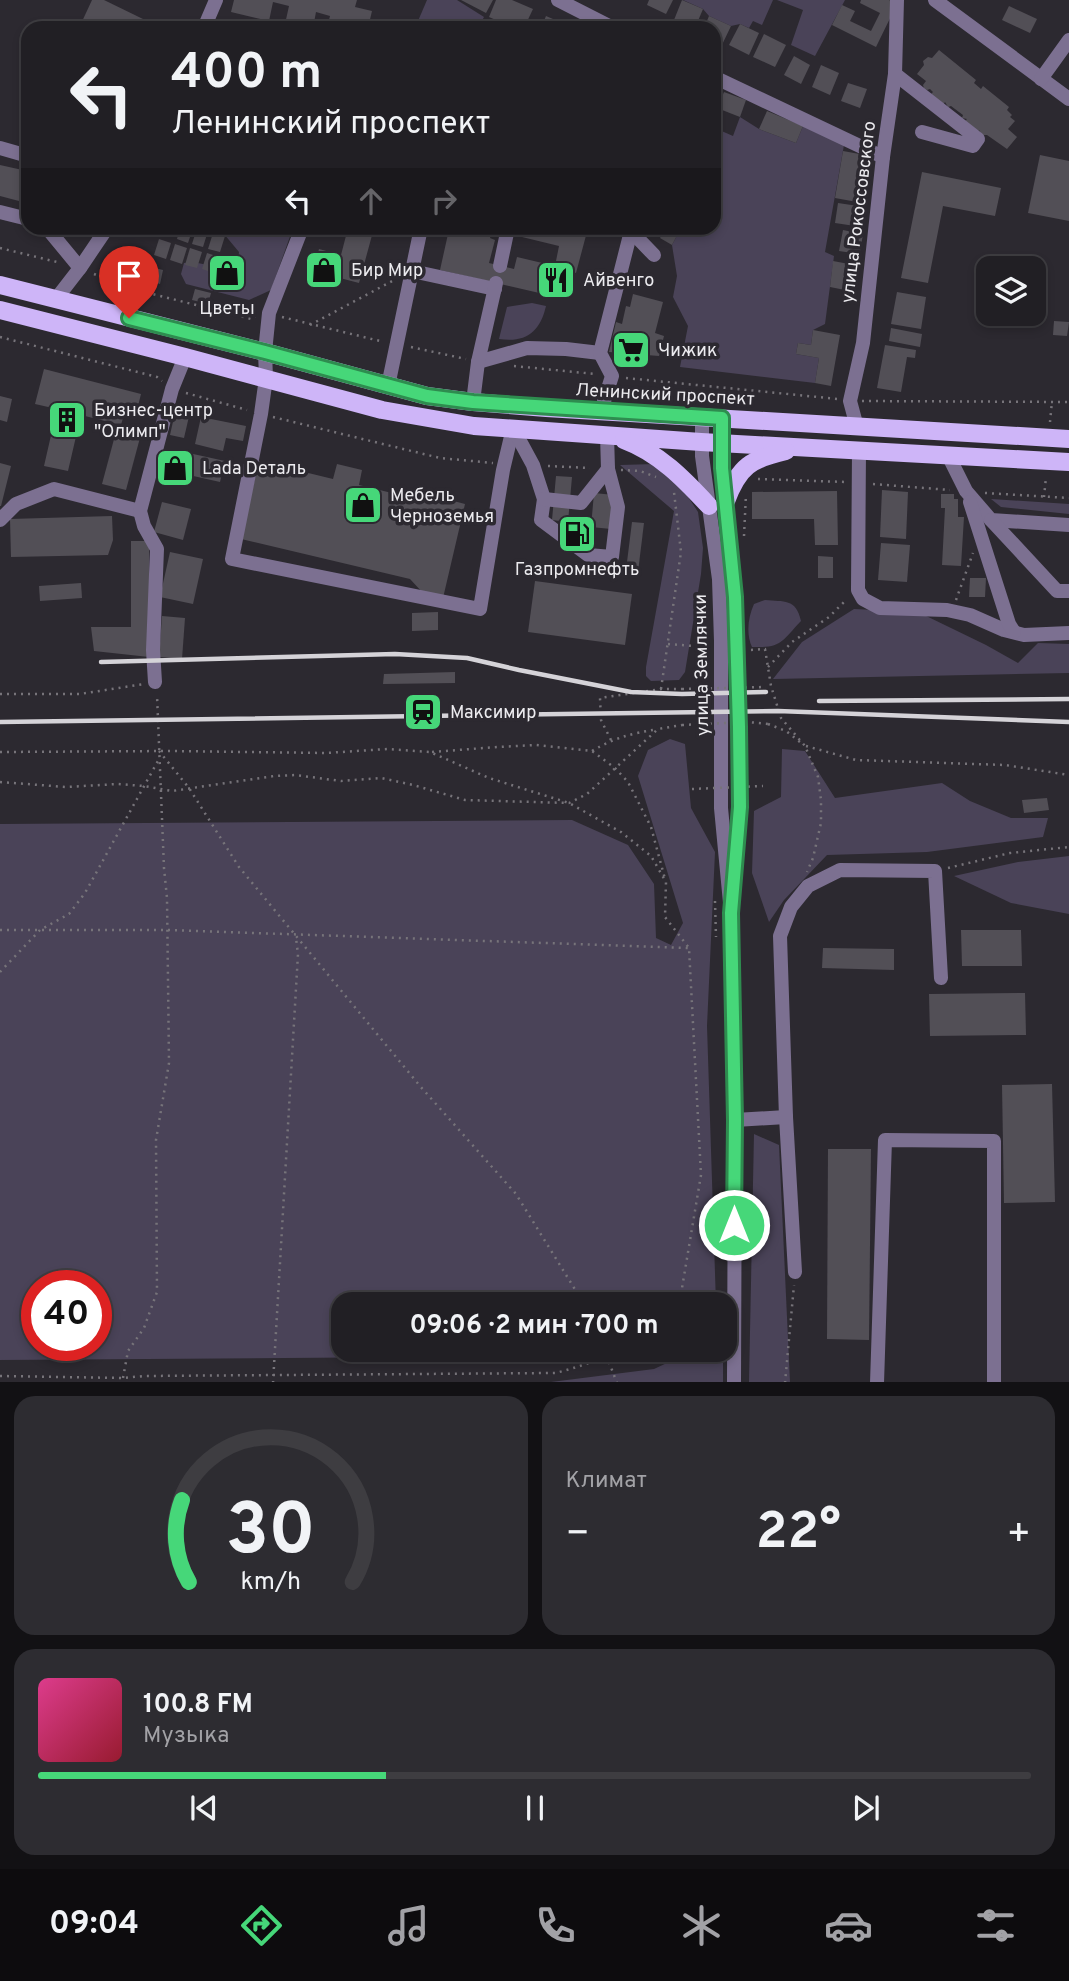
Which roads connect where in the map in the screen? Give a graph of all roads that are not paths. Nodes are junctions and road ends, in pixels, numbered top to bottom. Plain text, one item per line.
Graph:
1 (216, 0) edge
2 (558, 0) edge
3 (897, 0) edge
4 (935, 0) edge
5 (207, 21) edge
6 (599, 21) edge
7 (1069, 40) edge
8 (895, 74) junction
9 (1041, 79) junction
10 (721, 80) edge
11 (1069, 99) edge
12 (922, 132) dead end
13 (0, 148) edge
14 (21, 154) edge
15 (883, 157) junction
16 (0, 212) edge
17 (21, 217) edge
18 (53, 235) edge
19 (102, 235) edge
20 (299, 235) edge
21 (420, 235) edge
22 (507, 235) edge
23 (629, 235) edge
24 (636, 235) edge
25 (654, 255) dead end
26 (500, 266) dead end
27 (80, 268) junction
28 (412, 271) junction
29 (0, 285) edge
30 (56, 299) junction
31 (2, 311) edge
32 (265, 352) junction
33 (600, 353) junction
34 (185, 357) junction
35 (478, 362) junction
36 (266, 378) junction
37 (388, 386) junction
38 (473, 402) junction
39 (601, 411) junction
40 (702, 416) junction
41 (722, 418) junction
42 (857, 427) junction
43 (513, 428) junction
44 (607, 435) junction
45 (1069, 439) edge
46 (701, 442) junction
47 (721, 443) junction
48 (802, 447) junction
49 (859, 450) junction
50 (948, 455) junction
51 (1069, 462) edge
52 (608, 469) junction
53 (966, 491) junction
54 (544, 499) junction
55 (717, 503) junction
56 (141, 512) junction
57 (0, 520) edge
58 (991, 520) junction
59 (1069, 525) edge
60 (1069, 591) edge
61 (1014, 632) junction
62 (1069, 633) edge
63 (155, 682) road end
64 (941, 978) dead end
65 (786, 1117) junction
66 (735, 1120) junction
67 (795, 1272) road end
68 (734, 1382) edge
69 (877, 1382) edge
70 (994, 1382) edge

1 - 5 street
2 - 6 street
3 - 8 street, улица Рокоссовского
4 - 9 street
7 - 9 street
8 - 12 street
8 - 15 street, улица Рокоссовского
9 - 11 street
10 - 15 street
13 - 14 street
15 - 42 street, улица Рокоссовского
16 - 17 street
18 - 27 street
19 - 27 street
20 - 32 street
21 - 28 street
22 - 26 street
23 - 33 street
24 - 25 street
27 - 30 street
28 - 35 street
28 - 37 street
29 - 30 main road, Ленинский проспект
30 - 31 main road
30 - 32 main road, Ленинский проспект
31 - 34 main road
32 - 36 street
32 - 37 main road, Ленинский проспект
33 - 35 street
33 - 39 street
34 - 36 main road
34 - 56 street
35 - 38 street
36 - 43 main road
36 - 43 street
37 - 38 main road, Ленинский проспект
38 - 39 main road, Ленинский проспект
39 - 40 main road, Ленинский проспект
40 - 41 main road, Ленинский проспект
40 - 46 street, улица Землячки
41 - 42 main road, Ленинский проспект
41 - 47 street, улица Землячки
42 - 45 main road, Ленинский проспект
43 - 44 main road
43 - 54 street
44 - 46 main road
44 - 52 street
44 - 55 main road
46 - 47 main road
46 - 55 street, улица Землячки
47 - 48 main road
47 - 55 street, улица Землячки
48 - 49 main road
48 - 55 main road
49 - 50 main road
49 - 61 street
50 - 51 main road
50 - 53 street
52 - 54 street
52 - 54 street
53 - 58 street
53 - 61 street
55 - 66 street, улица Землячки
56 - 57 street
56 - 63 street
58 - 59 street
58 - 60 street
61 - 62 street
64 - 65 street
65 - 66 street
65 - 67 street
66 - 68 street, улица Землячки
69 - 70 street

